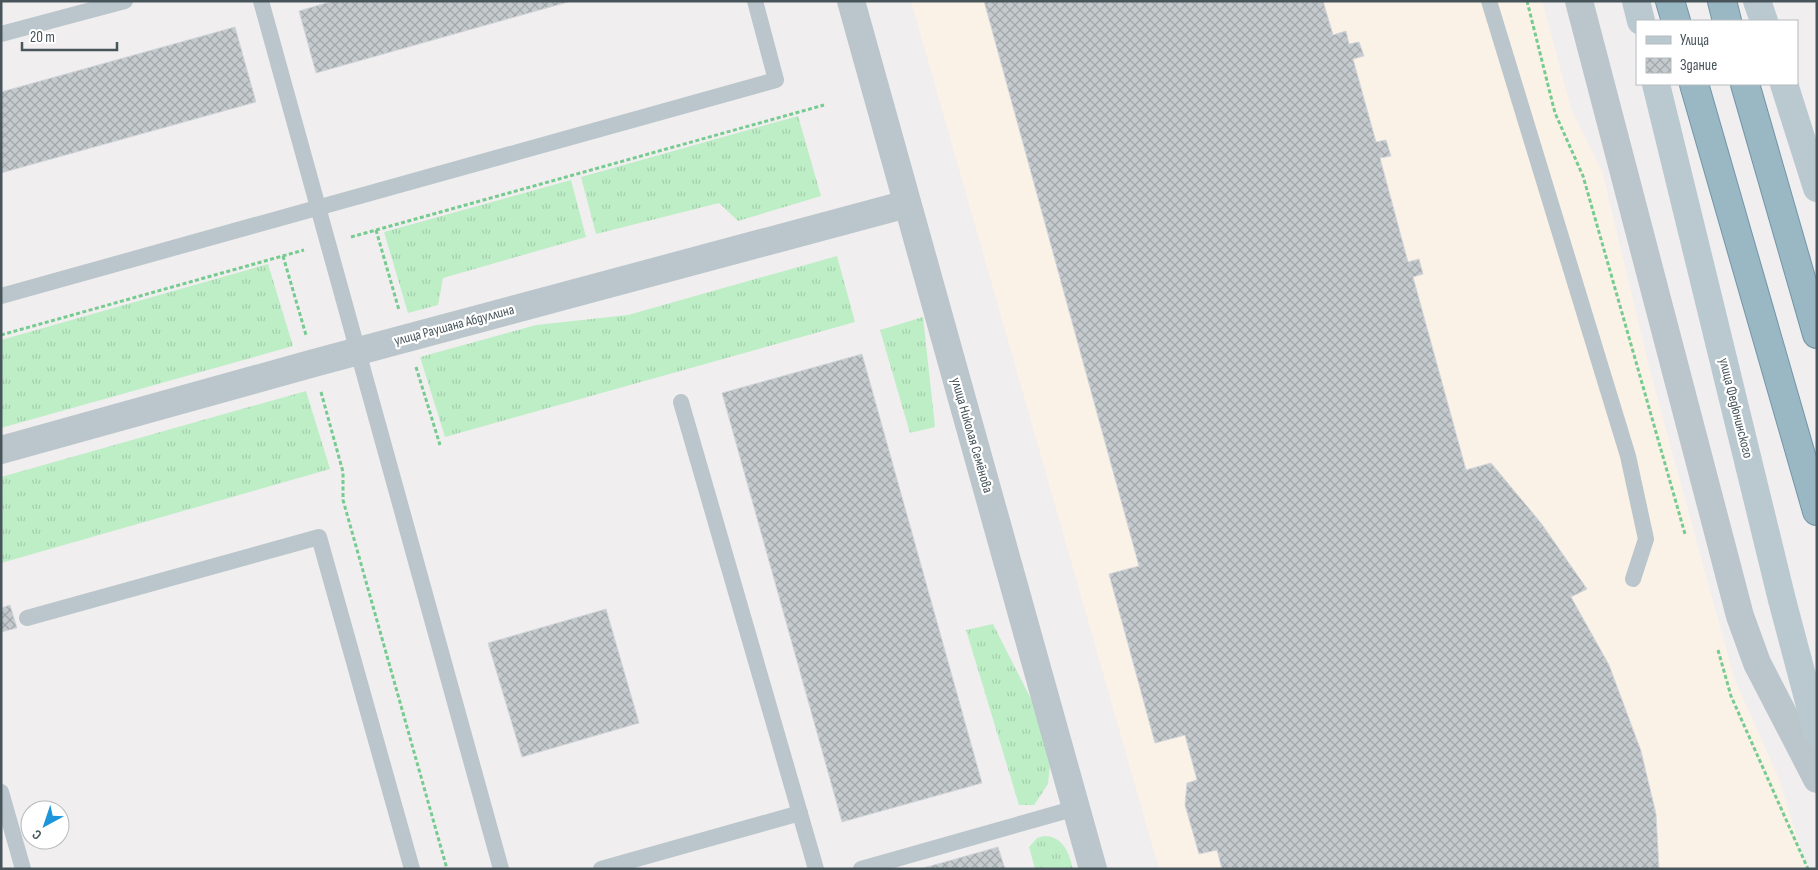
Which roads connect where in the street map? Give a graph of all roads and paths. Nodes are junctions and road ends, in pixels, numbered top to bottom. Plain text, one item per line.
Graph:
1 (261, 1) edge
2 (754, 1) edge
3 (851, 1) edge
4 (1489, 1) edge
5 (1527, 1) edge
6 (1578, 1) edge
7 (1636, 1) edge
8 (1670, 1) edge
9 (1722, 1) edge
10 (1757, 1) edge
11 (116, 2) edge
12 (1641, 20) edge
13 (1676, 20) edge
14 (1727, 20) edge
15 (1764, 20) edge
16 (1, 34) edge
17 (1656, 85) edge
18 (1694, 85) edge
19 (1745, 85) edge
20 (1784, 85) edge
21 (824, 105) dead end
22 (1817, 188) edge
23 (907, 204) junction
24 (318, 207) junction
25 (328, 244) junction
26 (283, 256) junction
27 (1, 296) edge
28 (1817, 334) edge
29 (1, 335) edge
30 (358, 351) junction
31 (314, 363) junction
32 (681, 402) dead end
33 (1, 450) edge
34 (1817, 511) edge
35 (1685, 536) dead end
36 (1633, 579) dead end
37 (27, 618) dead end
38 (1718, 649) dead end
39 (1817, 732) edge
40 (1817, 779) edge
41 (1, 792) edge
42 (1076, 808) junction
43 (800, 813) junction
44 (23, 869) edge
45 (412, 869) edge
46 (447, 869) edge
47 (501, 869) edge
48 (601, 869) edge
49 (816, 869) edge
50 (861, 869) edge
51 (1093, 869) edge
52 (1808, 869) edge

1 - 24 lane
2 - 24 lane
3 - 23 street, улица Николая Семёнова
4 - 36 lane
5 - 35 path
6 - 40 street
7 - 12 main road
8 - 13 highway
9 - 14 highway
10 - 15 main road
11 - 16 lane
17 - 39 main road, улица Федюнинского
18 - 34 highway
19 - 28 highway
20 - 22 main road
21 - 25 path
23 - 30 street, улица Раушана Абдуллина
23 - 42 street, улица Николая Семёнова
24 - 25 lane
24 - 27 lane
25 - 26 path
25 - 30 lane
26 - 29 path
26 - 31 path
30 - 31 street, улица Раушана Абдуллина
30 - 47 lane
31 - 33 street, улица Раушана Абдуллина
31 - 46 path
32 - 43 lane
37 - 45 lane
38 - 52 path
41 - 44 lane
42 - 50 lane
42 - 51 street, улица Николая Семёнова
43 - 48 lane
43 - 49 lane

